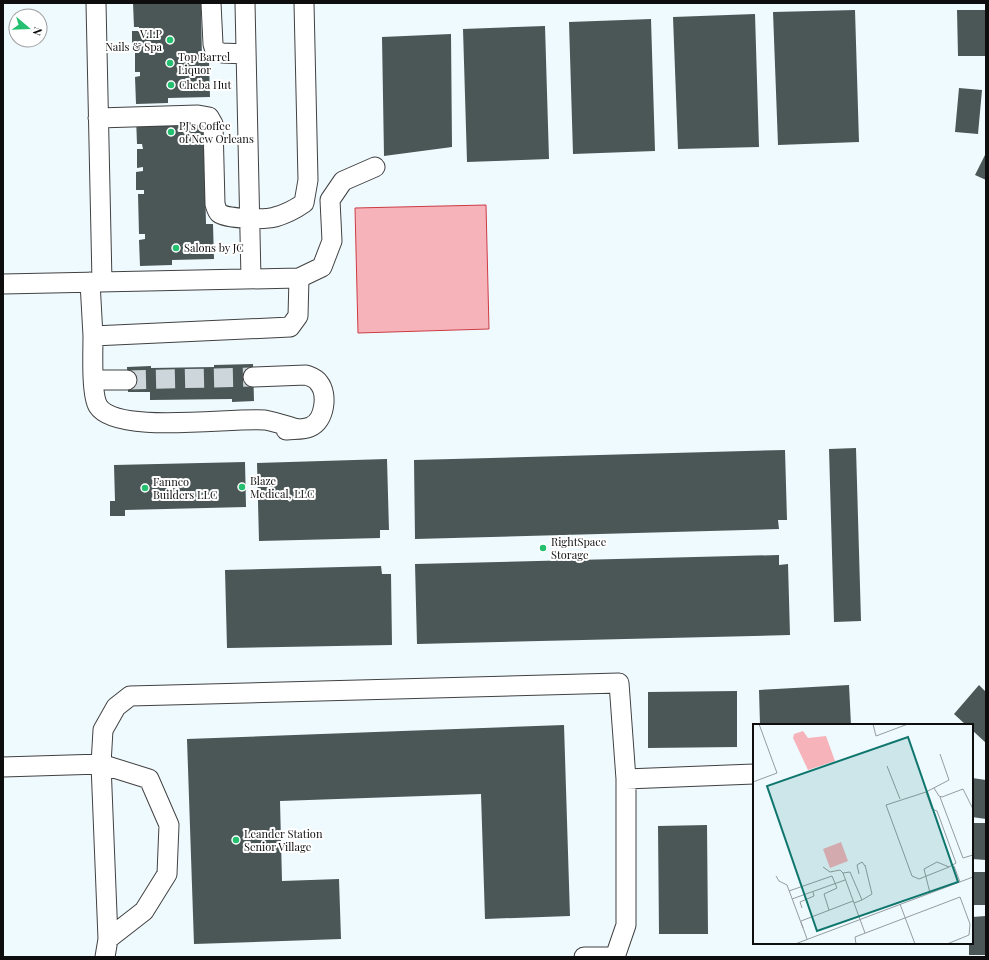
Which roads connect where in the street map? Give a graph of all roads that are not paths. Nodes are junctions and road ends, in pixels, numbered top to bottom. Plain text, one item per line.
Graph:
1 (96, 3) edge
2 (211, 3) edge
3 (245, 3) edge
4 (304, 3) edge
5 (246, 54) junction
6 (98, 118) junction
7 (375, 167) dead end
8 (250, 218) junction
9 (299, 278) junction
10 (250, 279) junction
11 (96, 282) junction
12 (3, 284) edge
13 (93, 336) junction
14 (253, 377) tunnel mouth
15 (94, 380) junction
16 (127, 380) tunnel mouth
17 (101, 764) junction
18 (3, 767) edge
19 (753, 774) edge
20 (626, 779) junction
21 (107, 948) edge
22 (584, 957) edge
23 (615, 957) edge

1 - 6 lane
2 - 5 lane
3 - 5 lane
4 - 8 lane
5 - 8 lane
6 - 8 lane
6 - 11 lane
7 - 9 lane
8 - 10 lane
9 - 10 lane
9 - 13 lane
10 - 11 lane
11 - 12 lane
11 - 13 lane
13 - 15 lane
14 - 15 lane
15 - 16 lane
17 - 18 lane
17 - 20 lane
17 - 21 lane
17 - 21 lane
19 - 20 lane
20 - 23 lane
22 - 23 lane

